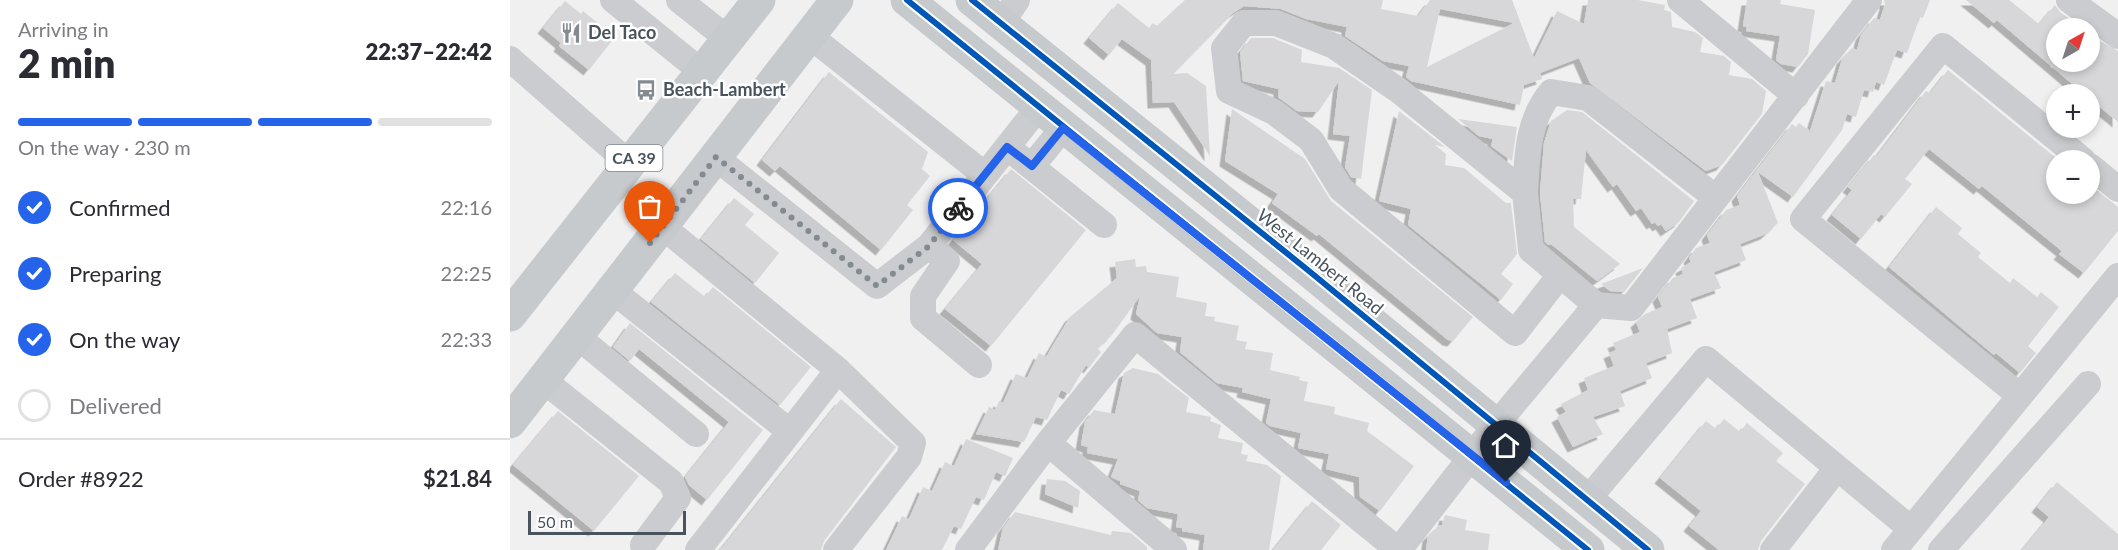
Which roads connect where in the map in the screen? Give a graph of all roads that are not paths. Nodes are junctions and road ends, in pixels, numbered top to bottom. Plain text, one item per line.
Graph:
1 (613, 0) edge
2 (759, 0) edge
3 (837, 0) edge
4 (907, 0) edge
5 (972, 0) edge
6 (1680, 0) edge
7 (1869, 0) edge
8 (2069, 0) edge
9 (687, 2) edge
10 (1009, 12) edge
11 (810, 36) junction
12 (2118, 36) edge
13 (728, 39) junction
14 (510, 59) edge
15 (702, 72) junction
16 (1796, 96) junction
17 (1050, 118) junction
18 (1007, 147) junction
19 (2071, 150) edge
20 (716, 157) junction
21 (630, 164) junction
22 (1032, 166) junction
23 (2100, 174) edge
24 (985, 175) junction
25 (2118, 189) edge
26 (1525, 193) junction
27 (1716, 198) junction
28 (1104, 225) dead end
29 (663, 227) junction
30 (929, 246) junction
31 (1560, 275) junction
32 (2118, 276) edge
33 (614, 291) junction
34 (1596, 305) junction
35 (510, 315) edge
36 (578, 337) junction
37 (978, 365) dead end
38 (837, 370) junction
39 (543, 380) junction
40 (2088, 384) dead end
41 (2020, 396) junction
42 (510, 422) edge
43 (1495, 426) junction
44 (788, 430) junction
45 (696, 434) dead end
46 (1048, 443) junction
47 (1473, 455) junction
48 (1838, 468) junction
49 (1587, 500) junction
50 (1911, 529) junction
51 (643, 545) dead end
52 (970, 549) edge
53 (698, 550) edge
54 (836, 550) edge
55 (1174, 550) edge
56 (1399, 550) edge
57 (1588, 550) edge
58 (1648, 550) edge
59 (1773, 550) edge
60 (1894, 550) edge
61 (1941, 550) edge

1 - 15 street
2 - 13 main road, CA 39
3 - 11 main road
4 - 17 main road
5 - 10 main road, West Lambert Road
6 - 16 street
7 - 16 street
8 - 12 street
9 - 13 street
10 - 43 main road, West Lambert Road
11 - 20 main road
11 - 24 street
13 - 15 main road, CA 39
14 - 21 street
15 - 21 main road, CA 39
16 - 27 street
17 - 18 street
17 - 22 street
17 - 47 main road
18 - 22 street
18 - 24 street
19 - 41 street
20 - 29 main road
20 - 30 street
21 - 35 main road, CA 39
22 - 28 street
23 - 25 street
24 - 30 street
26 - 27 street
26 - 31 street
26 - 31 street
27 - 34 street
29 - 33 main road
29 - 38 street
30 - 37 street
31 - 34 street
32 - 41 street
33 - 36 main road
33 - 44 street
34 - 43 street
36 - 39 main road
36 - 45 street
38 - 44 street
38 - 54 street
39 - 42 main road
39 - 51 street
40 - 61 street
41 - 50 street
43 - 47 street
43 - 49 main road, West Lambert Road
44 - 53 street
46 - 52 street
46 - 55 street
46 - 56 street
47 - 56 street
47 - 57 main road
48 - 49 street
48 - 50 street
48 - 59 street
49 - 58 main road, West Lambert Road
50 - 60 street

